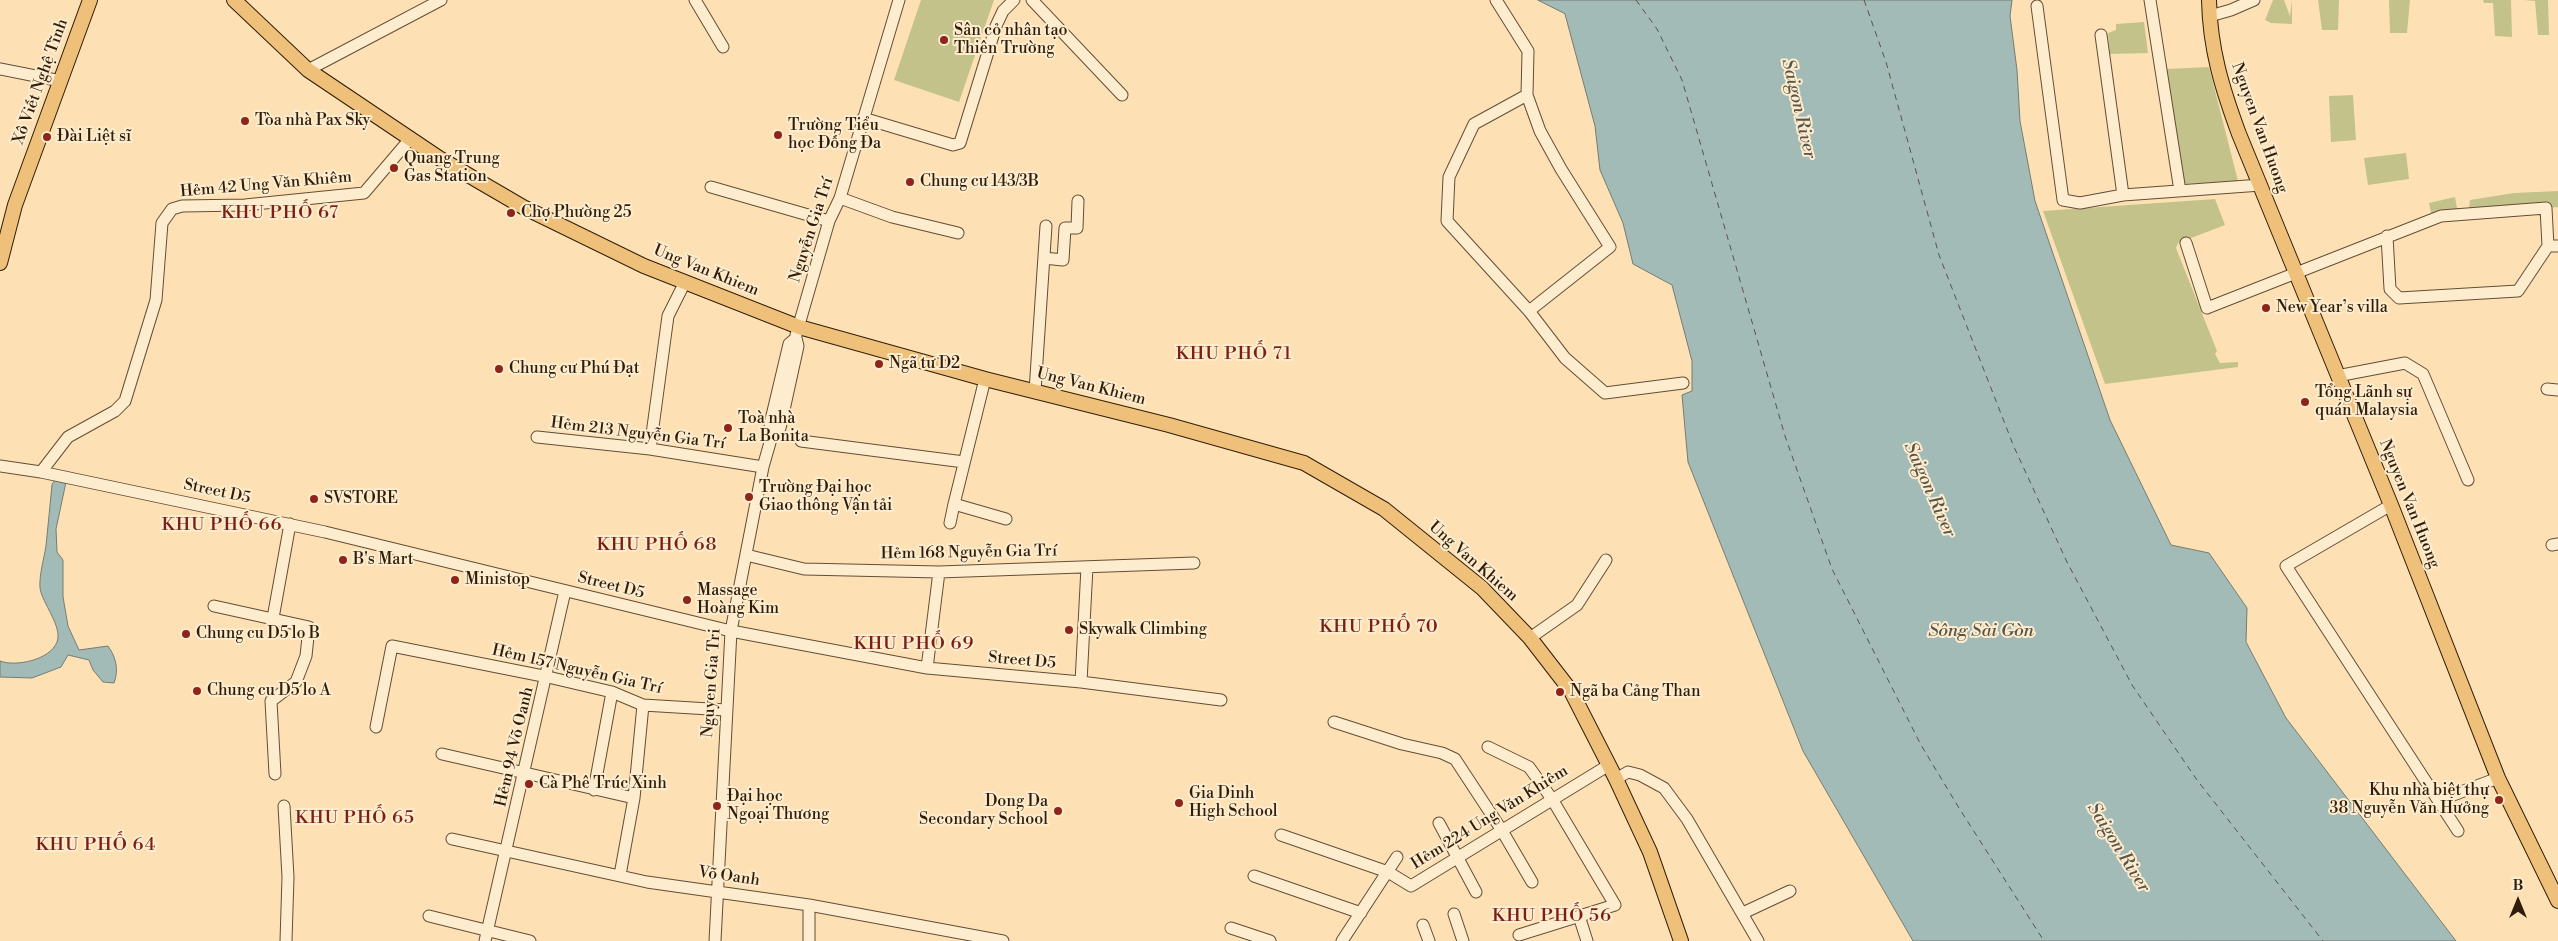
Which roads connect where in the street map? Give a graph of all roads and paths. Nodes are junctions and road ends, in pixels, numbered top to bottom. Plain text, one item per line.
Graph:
1 (90, 0) edge
2 (234, 0) edge
3 (440, 0) edge
4 (695, 0) edge
5 (899, 0) edge
6 (1014, 0) edge
7 (1032, 0) edge
8 (1496, 0) edge
9 (2150, 0) edge
10 (2209, 0) edge
11 (2254, 0) edge
12 (2037, 6) dead end
13 (2210, 16) junction
14 (2101, 35) dead end
15 (723, 46) dead end
16 (0, 69) edge
17 (308, 70) junction
18 (61, 81) junction
19 (1122, 95) dead end
20 (1527, 95) junction
21 (863, 118) junction
22 (410, 139) junction
23 (2261, 185) junction
24 (711, 187) dead end
25 (2180, 191) junction
26 (2124, 195) junction
27 (840, 198) junction
28 (1078, 201) dead end
29 (830, 221) junction
30 (1046, 226) dead end
31 (958, 233) dead end
32 (2387, 236) junction
33 (2186, 243) dead end
34 (2553, 246) edge
35 (1044, 258) junction
36 (0, 263) edge
37 (2295, 272) junction
38 (686, 282) junction
39 (1529, 311) junction
40 (797, 332) junction
41 (2337, 376) junction
42 (985, 379) junction
43 (1683, 383) dead end
44 (1035, 391) junction
45 (537, 437) dead end
46 (801, 441) dead end
47 (650, 449) junction
48 (964, 462) junction
49 (0, 466) edge
50 (763, 467) junction
51 (41, 472) junction
52 (2468, 480) dead end
53 (954, 504) junction
54 (2391, 505) junction
55 (1006, 519) dead end
56 (950, 523) dead end
57 (290, 524) junction
58 (746, 555) junction
59 (1606, 560) dead end
60 (1194, 563) dead end
61 (1087, 567) junction
62 (939, 572) junction
63 (566, 591) junction
64 (214, 606) dead end
65 (272, 618) junction
66 (731, 631) junction
67 (1530, 638) junction
68 (927, 668) junction
69 (548, 677) junction
70 (1081, 682) junction
71 (612, 692) junction
72 (1221, 700) dead end
73 (644, 705) junction
74 (726, 710) junction
75 (1334, 722) dead end
76 (376, 727) dead end
77 (1488, 747) dead end
78 (442, 754) dead end
79 (1609, 765) junction
80 (274, 774) dead end
81 (524, 774) junction
82 (1616, 778) junction
83 (2498, 778) junction
84 (594, 790) junction
85 (634, 798) junction
86 (1552, 799) junction
87 (2440, 800) junction
88 (284, 806) dead end
89 (1439, 823) dead end
90 (1501, 829) junction
91 (2458, 831) dead end
92 (1281, 835) dead end
93 (452, 840) dead end
94 (507, 851) junction
95 (1397, 857) dead end
96 (1457, 857) junction
97 (1388, 872) junction
98 (620, 875) junction
99 (1254, 876) dead end
100 (1532, 882) dead end
101 (1790, 891) dead end
102 (717, 892) junction
103 (1476, 892) dead end
104 (2558, 901) edge
105 (809, 905) junction
106 (1360, 913) junction
107 (1743, 913) junction
108 (1454, 914) dead end
109 (429, 916) dead end
110 (1579, 916) junction
111 (1423, 924) dead end
112 (1231, 928) dead end
113 (1519, 935) dead end
114 (487, 936) edge
115 (286, 941) edge
116 (530, 941) edge
117 (715, 941) edge
118 (809, 941) edge
119 (1003, 941) edge
120 (1270, 941) edge
121 (1342, 941) edge
122 (1429, 941) edge
123 (1463, 941) edge
124 (1587, 941) edge
125 (1681, 941) edge
126 (1758, 941) edge

1 - 18 main road, Xô Viết Nghệ Tĩnh
2 - 17 main road, Ung Van Khiem
3 - 17 street
4 - 15 street
5 - 21 street, Nguyễn Gia Trí
6 - 21 street
7 - 19 street
8 - 20 street
9 - 25 street
10 - 13 main road, Nguyen Van Huong
11 - 13 street
12 - 26 street
13 - 23 main road, Nguyen Van Huong
14 - 26 street
16 - 18 street
17 - 22 main road, Ung Van Khiem
18 - 36 main road, Xô Viết Nghệ Tĩnh
20 - 39 street
20 - 39 street
21 - 27 street, Nguyễn Gia Trí
22 - 38 main road, Ung Van Khiem
22 - 51 street, Hẻm 42 Ung Văn Khiêm
23 - 25 street
23 - 37 main road, Nguyen Van Huong
24 - 29 street
25 - 26 street
27 - 29 street, Nguyễn Gia Trí
27 - 31 street
28 - 35 street
29 - 40 street, Nguyễn Gia Trí
30 - 35 street
32 - 34 street
32 - 34 street
32 - 37 street
33 - 37 street
35 - 44 street
37 - 41 main road, Nguyen Van Huong
38 - 40 main road, Ung Van Khiem
38 - 47 street
39 - 43 street
40 - 42 main road, Ung Van Khiem
40 - 50 street, Nguyen Gia Tri
41 - 52 street
41 - 54 main road, Nguyen Van Huong
42 - 44 main road, Ung Van Khiem
42 - 48 street
44 - 67 main road, Ung Van Khiem
45 - 47 street, Hẻm 213 Nguyễn Gia Trí
46 - 48 street
47 - 50 street, Hẻm 213 Nguyễn Gia Trí
48 - 53 street
49 - 51 street, Street D5
50 - 58 street, Nguyen Gia Tri
51 - 57 street, Street D5
53 - 55 street
53 - 56 street
54 - 83 main road, Nguyen Van Huong
54 - 87 street
57 - 63 street, Street D5
57 - 65 street
58 - 62 street, Hẻm 168 Nguyễn Gia Trí
58 - 66 street, Nguyen Gia Tri
59 - 67 street
60 - 61 street, Hẻm 168 Nguyễn Gia Trí
61 - 62 street, Hẻm 168 Nguyễn Gia Trí
61 - 70 street
62 - 68 street
63 - 66 street, Street D5
63 - 69 street, Hẻm 94 Võ Oanh
64 - 65 street
65 - 80 street
66 - 68 street, Street D5
66 - 74 street, Nguyen Gia Tri
67 - 79 main road, Ung Van Khiem
68 - 70 street, Street D5
69 - 71 street, Hẻm 157 Nguyễn Gia Trí
69 - 76 street, Hẻm 157 Nguyễn Gia Trí
69 - 81 street, Hẻm 94 Võ Oanh
70 - 72 street, Street D5
71 - 73 street, Hẻm 157 Nguyễn Gia Trí
71 - 84 street
73 - 74 street, Hẻm 157 Nguyễn Gia Trí
73 - 85 street
74 - 102 street, Nguyen Gia Tri
75 - 90 street
77 - 86 street
78 - 81 street
79 - 82 main road, Ung Van Khiem
79 - 86 street, Hẻm 224 Ung Văn Khiêm
81 - 84 street
81 - 94 street, Hẻm 94 Võ Oanh
82 - 107 street
82 - 125 main road, Ung Van Khiem
83 - 87 street
83 - 104 main road, Nguyen Van Huong
84 - 85 street
85 - 98 street
86 - 90 street, Hẻm 224 Ung Văn Khiêm
86 - 110 street
87 - 91 street
88 - 115 street
89 - 96 street
90 - 96 street, Hẻm 224 Ung Văn Khiêm
90 - 100 street
92 - 97 street
93 - 94 street, Võ Oanh
94 - 98 street, Võ Oanh
94 - 114 street, Hẻm 94 Võ Oanh
95 - 97 street
96 - 97 street, Hẻm 224 Ung Văn Khiêm
96 - 103 street
97 - 106 street
98 - 102 street, Võ Oanh
99 - 106 street
101 - 107 street
102 - 105 street, Võ Oanh
102 - 117 street, Nguyen Gia Tri
105 - 118 street
105 - 119 street, Võ Oanh
106 - 121 street
107 - 126 street
108 - 123 street
109 - 114 street
110 - 113 street
110 - 124 street
111 - 122 street
112 - 120 street
114 - 116 street

